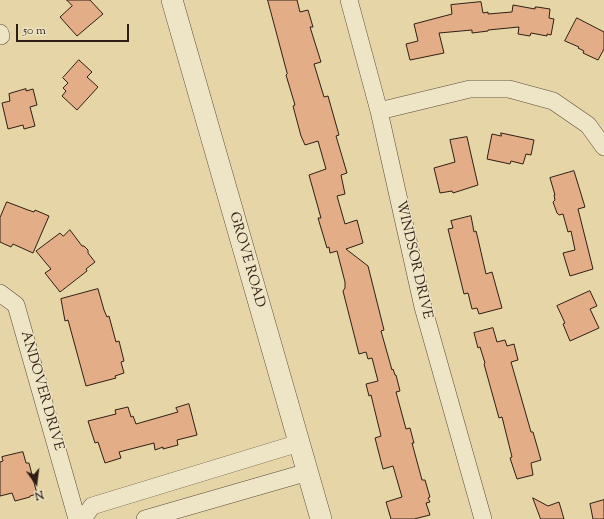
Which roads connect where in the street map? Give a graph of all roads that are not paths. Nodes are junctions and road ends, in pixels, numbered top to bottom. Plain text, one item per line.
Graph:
1 (172, 0) edge
2 (349, 0) edge
3 (378, 111) junction
4 (604, 147) edge
5 (0, 293) edge
6 (299, 443) junction
7 (308, 472) junction
8 (77, 519) edge
9 (83, 519) edge
10 (145, 519) edge
11 (321, 519) edge
12 (483, 519) edge

1 - 6 street, GROVE ROAD
2 - 3 street, WINDSOR DRIVE
3 - 4 street
3 - 12 street, WINDSOR DRIVE
5 - 8 street, ANDOVER DRIVE
6 - 7 street, GROVE ROAD
6 - 9 street
7 - 10 street
7 - 11 street, GROVE ROAD

